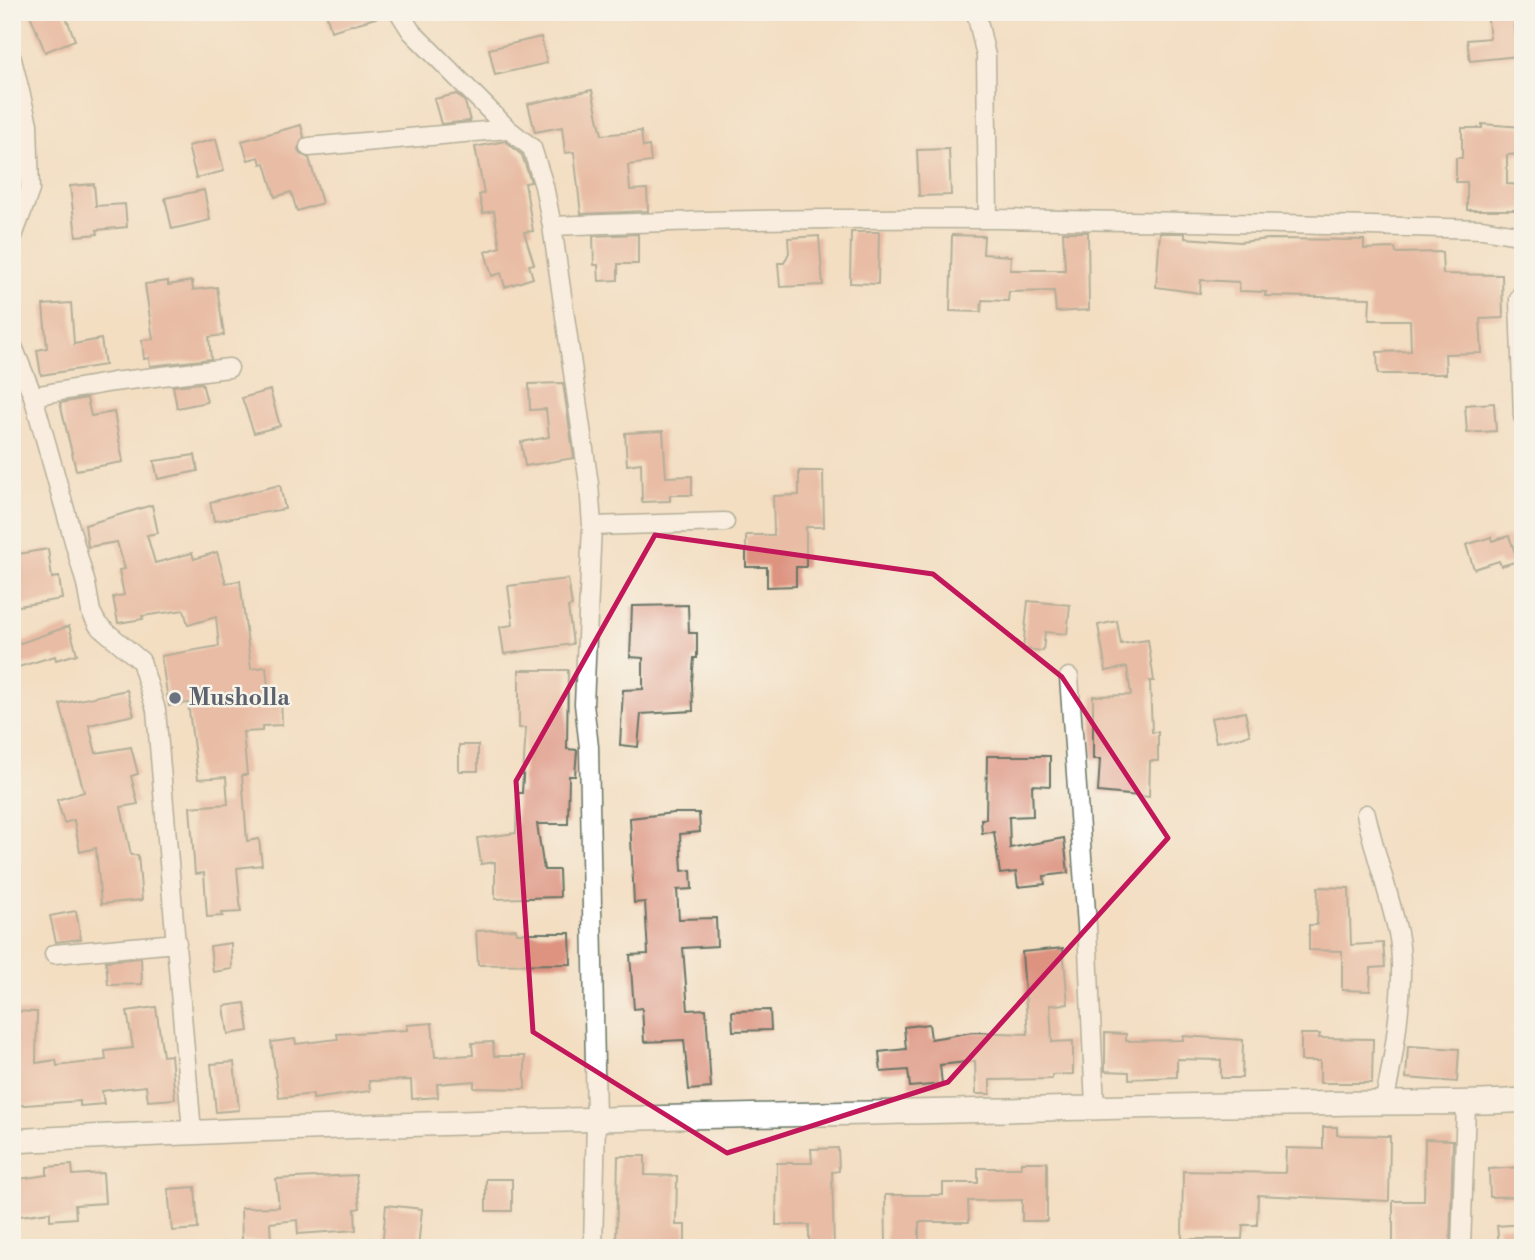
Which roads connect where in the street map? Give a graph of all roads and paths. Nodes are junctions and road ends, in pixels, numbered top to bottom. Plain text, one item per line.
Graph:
1 (399, 12) edge
2 (976, 12) edge
3 (12, 59) edge
4 (508, 129) junction
5 (309, 147) dead end
6 (988, 217) junction
7 (552, 226) junction
8 (1523, 236) edge
9 (12, 239) edge
10 (1523, 292) edge
11 (12, 344) edge
12 (229, 368) dead end
13 (33, 396) junction
14 (1523, 417) edge
15 (725, 522) dead end
16 (592, 526) junction
17 (1069, 677) dead end
18 (1366, 814) dead end
19 (177, 943) junction
20 (54, 954) dead end
21 (1523, 1100) edge
22 (1384, 1103) junction
23 (1466, 1105) junction
24 (1095, 1108) junction
25 (596, 1120) junction
26 (191, 1132) junction
27 (12, 1141) edge
28 (593, 1248) edge
29 (1461, 1248) edge

1 - 4 street
2 - 6 street
3 - 9 street
4 - 5 street
4 - 7 street
6 - 7 street
6 - 8 street
7 - 16 street
10 - 14 street
11 - 13 street
12 - 13 street
13 - 19 street
15 - 16 street
16 - 25 street
17 - 24 street
18 - 22 street
19 - 20 street
19 - 26 street
21 - 23 street
22 - 23 street
22 - 24 street
23 - 29 street
24 - 25 street
25 - 26 street
25 - 28 street
26 - 27 street

